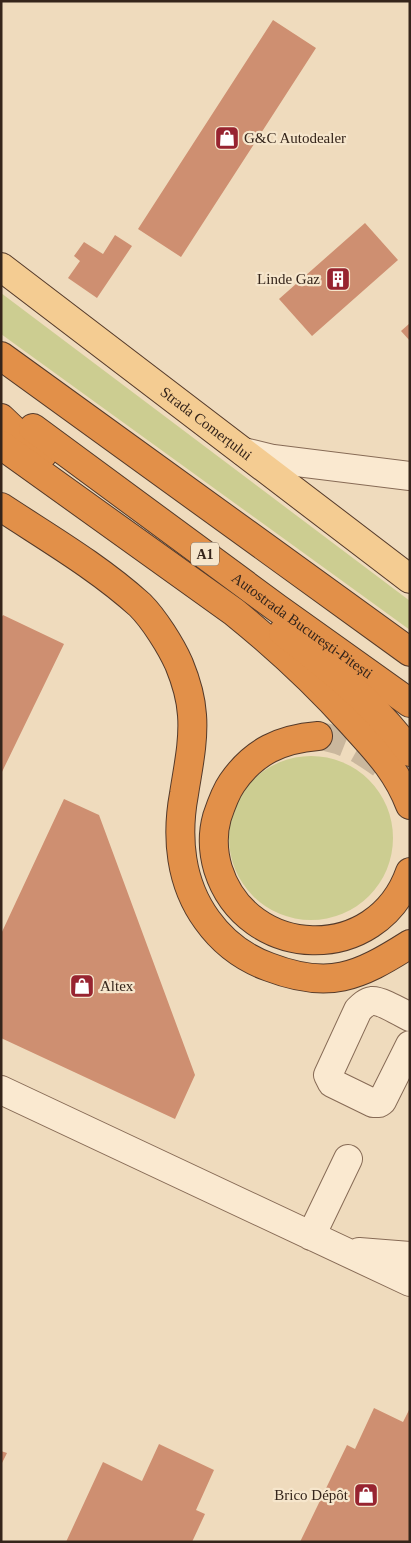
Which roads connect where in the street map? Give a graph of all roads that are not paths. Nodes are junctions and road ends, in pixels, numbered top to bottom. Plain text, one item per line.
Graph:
1 (1, 267) edge
2 (1, 356) edge
3 (1, 405) edge
4 (1, 418) edge
5 (1, 445) edge
6 (244, 452) junction
7 (410, 476) edge
8 (1, 507) edge
9 (410, 579) edge
10 (410, 652) edge
11 (410, 703) edge
12 (318, 736) tunnel mouth
13 (410, 752) edge
14 (410, 805) edge
15 (410, 872) edge
16 (410, 928) edge
17 (410, 944) edge
18 (376, 965) junction
19 (410, 1017) edge
20 (410, 1045) edge
21 (1, 1090) edge
22 (348, 1159) dead end
23 (311, 1236) junction
24 (341, 1250) junction
25 (410, 1256) edge
26 (410, 1282) edge

1 - 6 main road, Strada Comerțului
2 - 10 highway
3 - 11 highway, Autostrada București-Pitești / A1
4 - 13 highway
5 - 14 highway
6 - 7 street
6 - 9 main road, Strada Comerțului
8 - 18 highway
12 - 15 highway
16 - 18 highway
17 - 18 highway
19 - 20 street
21 - 23 street
22 - 23 street
23 - 24 street
24 - 25 street
24 - 26 street

